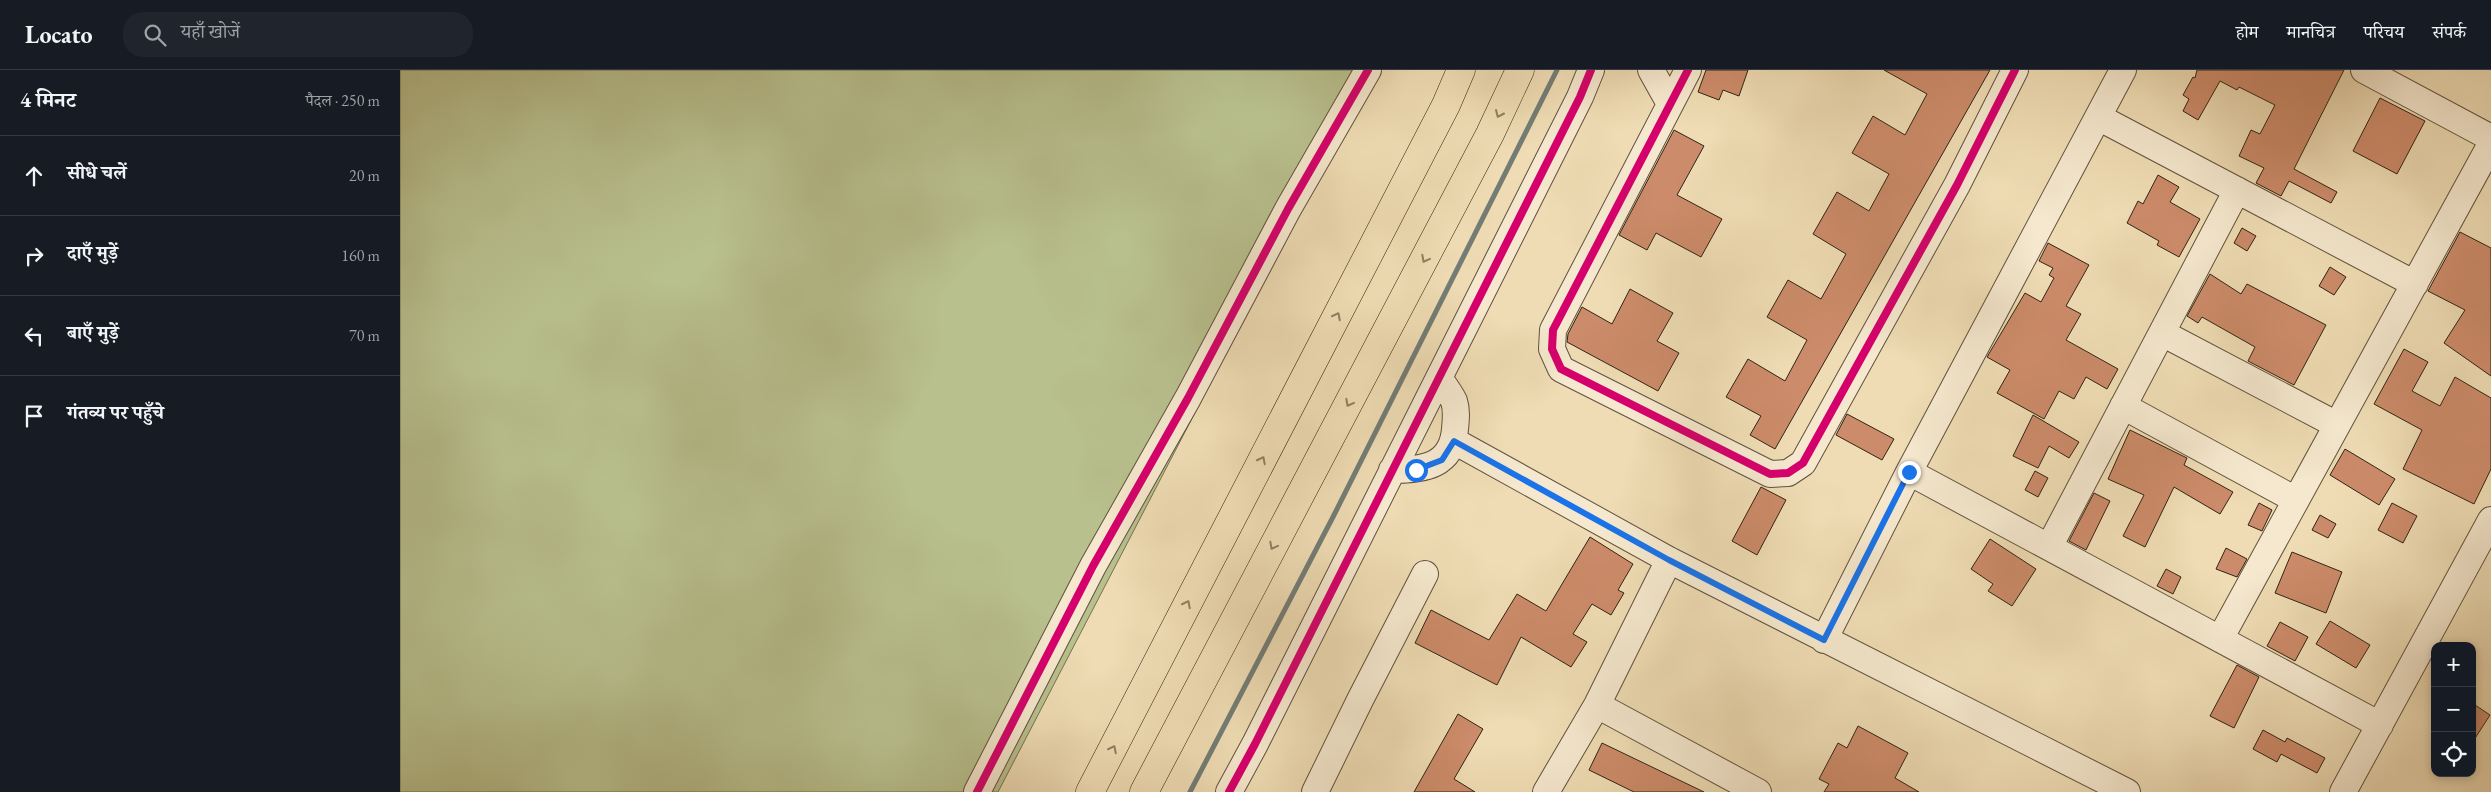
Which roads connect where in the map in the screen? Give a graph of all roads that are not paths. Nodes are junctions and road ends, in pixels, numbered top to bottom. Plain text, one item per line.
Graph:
1 (1368, 70) edge
2 (1461, 70) edge
3 (1520, 70) edge
4 (1591, 70) edge
5 (1651, 70) edge
6 (1688, 70) edge
7 (2015, 70) edge
8 (2123, 70) edge
9 (2364, 70) edge
10 (1670, 104) junction
11 (2098, 116) junction
12 (2491, 138) edge
13 (2491, 144) edge
14 (2238, 190) junction
15 (2415, 284) junction
16 (2162, 333) junction
17 (1439, 378) junction
18 (2123, 406) junction
19 (2337, 425) junction
20 (1454, 441) junction
21 (1392, 470) junction
22 (1909, 472) junction
23 (2296, 500) junction
24 (2491, 520) edge
25 (2048, 547) junction
26 (1669, 560) junction
27 (1425, 574) dead end
28 (2220, 639) junction
29 (1824, 640) junction
30 (1597, 705) junction
31 (2380, 725) junction
32 (1733, 786) edge
33 (976, 792) edge
34 (1090, 792) edge
35 (1144, 792) edge
36 (1229, 792) edge
37 (1315, 792) edge
38 (1546, 792) edge
39 (1758, 792) edge
40 (2127, 792) edge
41 (2343, 792) edge

1 - 33 street
34 -> 2 main road
3 -> 35 main road
4 - 17 street
5 - 10 street
6 - 10 street
7 - 10 street
8 - 11 street
9 - 12 street
11 - 14 street
11 - 22 street
13 - 15 street
14 - 15 street
14 - 16 street
15 - 19 street
16 - 18 street
16 - 19 street
17 - 20 street
17 - 21 street
18 - 23 street
18 - 25 street
19 - 23 street
20 - 21 street
20 - 26 street
21 - 36 street
22 - 25 street
22 - 29 street
23 - 28 street
24 - 31 street
25 - 28 street
26 - 29 street
26 - 30 street
27 - 37 street
28 - 31 street
29 - 40 street
30 - 32 street
30 - 38 street
31 - 41 street
32 - 39 street

